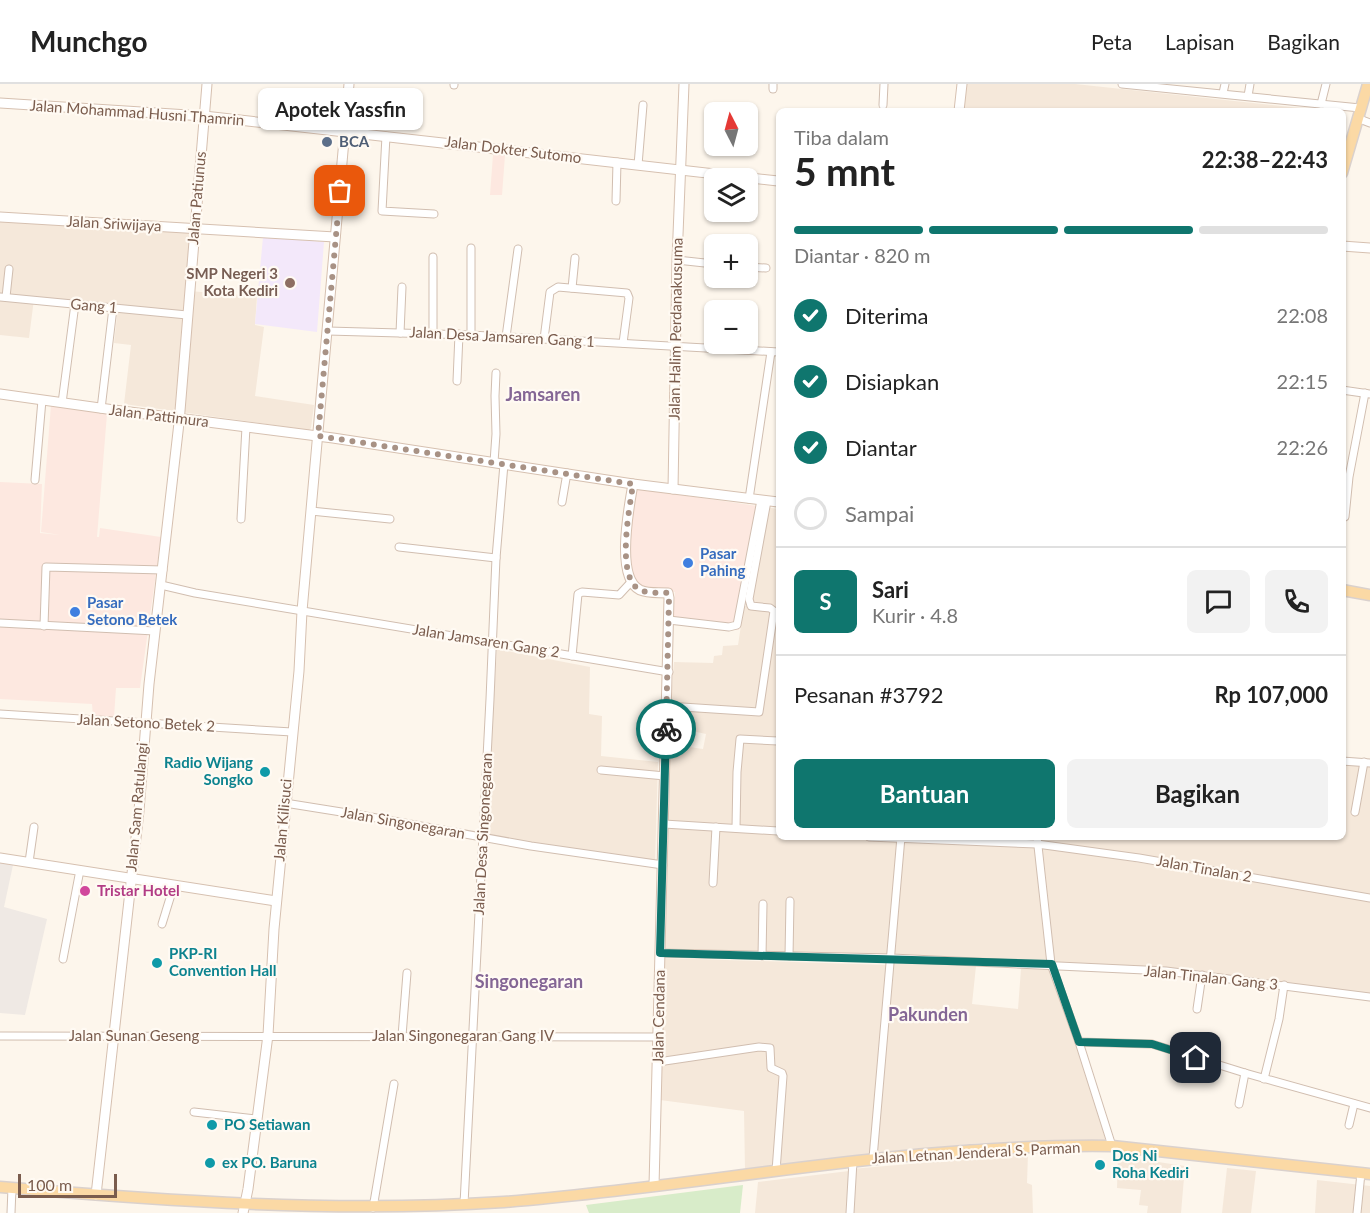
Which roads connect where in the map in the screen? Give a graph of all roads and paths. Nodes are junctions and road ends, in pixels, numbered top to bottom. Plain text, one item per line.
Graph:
1 (207, 84) edge
2 (349, 84) edge
3 (684, 84) edge
4 (884, 84) edge
5 (962, 84) edge
6 (1122, 84) edge
7 (1225, 84) edge
8 (1250, 84) edge
9 (1326, 84) edge
10 (1156, 86) edge
11 (1367, 92) edge
12 (1223, 93) junction
13 (1248, 96) junction
14 (0, 103) edge
15 (1321, 104) junction
16 (643, 105) dead end
17 (883, 105) dead end
18 (959, 108) edge
19 (1338, 108) edge
20 (1346, 110) edge
21 (1359, 113) junction
22 (204, 116) junction
23 (1370, 123) edge
24 (346, 131) junction
25 (386, 136) junction
26 (1346, 159) edge
27 (617, 162) junction
28 (638, 165) junction
29 (681, 170) junction
30 (776, 181) edge
31 (616, 201) dead end
32 (434, 214) dead end
33 (0, 217) edge
34 (194, 229) junction
35 (335, 237) junction
36 (1346, 246) edge
37 (471, 248) dead end
38 (1370, 248) edge
39 (518, 249) dead end
40 (433, 257) dead end
41 (575, 258) dead end
42 (677, 260) junction
43 (704, 263) edge
44 (758, 268) edge
45 (766, 268) dead end
46 (9, 269) dead end
47 (402, 287) dead end
48 (572, 288) junction
49 (3, 297) edge
50 (75, 304) junction
51 (113, 308) junction
52 (188, 315) junction
53 (328, 331) junction
54 (400, 333) junction
55 (433, 333) junction
56 (459, 334) junction
57 (471, 335) junction
58 (506, 337) junction
59 (544, 339) junction
60 (623, 343) junction
61 (676, 346) junction
62 (775, 352) edge
63 (496, 374) dead end
64 (458, 381) dead end
65 (1346, 390) edge
66 (1367, 393) edge
67 (0, 394) edge
68 (42, 400) junction
69 (62, 403) junction
70 (101, 409) junction
71 (180, 419) junction
72 (246, 427) junction
73 (318, 436) junction
74 (494, 462) junction
75 (504, 464) junction
76 (567, 473) junction
77 (35, 480) dead end
78 (633, 484) junction
79 (673, 489) junction
80 (749, 499) junction
81 (764, 500) junction
82 (562, 502) dead end
83 (776, 502) edge
84 (1346, 507) edge
85 (311, 511) junction
86 (241, 519) dead end
87 (390, 519) dead end
88 (399, 547) dead end
89 (496, 558) junction
90 (163, 570) junction
91 (631, 582) junction
92 (161, 585) junction
93 (1346, 591) edge
94 (1370, 595) edge
95 (302, 610) junction
96 (669, 620) junction
97 (0, 623) edge
98 (44, 626) junction
99 (155, 631) junction
100 (493, 643) junction
101 (573, 656) junction
102 (669, 672) junction
103 (667, 706) junction
104 (0, 714) edge
105 (145, 723) junction
106 (292, 732) junction
107 (776, 741) edge
108 (1346, 761) edge
109 (1367, 762) edge
110 (601, 770) dead end
111 (665, 776) junction
112 (285, 803) junction
113 (1355, 812) dead end
114 (664, 824) junction
115 (34, 827) dead end
116 (716, 827) junction
117 (736, 828) junction
118 (776, 831) edge
119 (482, 838) junction
120 (901, 840) edge
121 (992, 840) edge
122 (1037, 841) edge
123 (0, 858) edge
124 (28, 862) junction
125 (663, 865) junction
126 (80, 870) junction
127 (131, 879) junction
128 (713, 883) dead end
129 (174, 885) junction
130 (1370, 898) edge
131 (276, 901) junction
132 (790, 901) dead end
133 (763, 904) dead end
134 (162, 924) dead end
135 (660, 953) junction
136 (762, 956) junction
137 (789, 956) junction
138 (63, 958) dead end
139 (892, 958) junction
140 (1052, 964) junction
141 (407, 973) dead end
142 (1202, 975) junction
143 (1284, 985) junction
144 (1370, 997) edge
145 (1197, 1009) dead end
146 (113, 1035) junction
147 (268, 1035) junction
148 (402, 1035) junction
149 (0, 1036) edge
150 (473, 1037) junction
151 (658, 1037) junction
152 (1079, 1042) junction
153 (658, 1062) junction
154 (1245, 1073) junction
155 (1264, 1079) junction
156 (394, 1084) dead end
157 (1239, 1104) dead end
158 (1354, 1104) junction
159 (1370, 1108) edge
160 (194, 1112) dead end
161 (256, 1119) junction
162 (1349, 1125) dead end
163 (1112, 1146) junction
164 (873, 1158) junction
165 (853, 1161) junction
166 (776, 1170) junction
167 (1366, 1174) edge
168 (654, 1186) junction
169 (0, 1187) edge
170 (12, 1188) junction
171 (96, 1195) junction
172 (464, 1204) junction
173 (374, 1208) junction
174 (244, 1209) edge
175 (287, 1209) edge
176 (11, 1213) edge
177 (850, 1213) edge
178 (1357, 1213) edge

1 - 22 street, Jalan Patiunus
2 - 24 street, Jalan Kilisuci
3 - 29 street, Jalan Halim Perdanakusuma
4 - 17 street
5 - 18 street
6 - 10 street
7 - 12 street
8 - 13 street
9 - 15 street
10 - 12 street
11 - 21 main road
12 - 13 street
13 - 15 street
14 - 22 street, Jalan Mohammad Husni Thamrin
15 - 19 street
16 - 28 street
20 - 21 street
21 - 23 street
21 - 26 main road
22 - 24 street, Jalan Mohammad Husni Thamrin
22 - 34 street, Jalan Patiunus
24 - 25 street, Jalan Dokter Sutomo
24 - 35 street, Jalan Kilisuci
25 - 27 street, Jalan Dokter Sutomo
25 - 32 street
27 - 28 street, Jalan Dokter Sutomo
27 - 31 street
28 - 29 street, Jalan Dokter Sutomo
29 - 30 street, Jalan Dokter Sutomo
29 - 42 street, Jalan Halim Perdanakusuma
33 - 34 street, Jalan Sriwijaya
34 - 35 street, Jalan Sriwijaya
34 - 52 street, Jalan Patiunus
35 - 53 street, Jalan Kilisuci
36 - 38 street
37 - 57 street
39 - 58 street
40 - 55 street
41 - 48 street
42 - 43 street
42 - 61 street, Jalan Halim Perdanakusuma
44 - 45 street
46 - 49 street
47 - 54 street
48 - 59 street
48 - 60 street
49 - 50 street, Gang 1
50 - 51 street, Gang 1
50 - 69 street
51 - 52 street, Gang 1
51 - 70 street
52 - 71 street, Jalan Patiunus
53 - 54 street, Jalan Desa Jamsaren Gang 1
53 - 73 street, Jalan Kilisuci
54 - 55 street, Jalan Desa Jamsaren Gang 1
55 - 56 street, Jalan Desa Jamsaren Gang 1
56 - 57 street, Jalan Desa Jamsaren Gang 1
56 - 64 street
57 - 58 street, Jalan Desa Jamsaren Gang 1
58 - 59 street, Jalan Desa Jamsaren Gang 1
59 - 60 street, Jalan Desa Jamsaren Gang 1
60 - 61 street, Jalan Desa Jamsaren Gang 1
61 - 62 street, Jalan Desa Jamsaren Gang 1
61 - 79 street, Jalan Halim Perdanakusuma
62 - 80 street
63 - 74 street
65 - 66 street
66 - 84 street
67 - 68 street, Jalan Pattimura
68 - 69 street, Jalan Pattimura
68 - 77 street
69 - 70 street, Jalan Pattimura
70 - 71 street, Jalan Pattimura
71 - 72 street, Jalan Pattimura
71 - 90 street, Jalan Sam Ratulangi
72 - 73 street, Jalan Pattimura
72 - 86 street
73 - 74 street, Jalan Pattimura
73 - 85 street, Jalan Kilisuci
74 - 75 street, Jalan Pattimura
75 - 76 street, Jalan Pattimura
75 - 89 street, Jalan Desa Singonegaran
76 - 78 street, Jalan Pattimura
76 - 82 street
78 - 79 street, Jalan Pattimura
78 - 91 street
79 - 80 street, Jalan Pattimura
80 - 81 street, Jalan Pattimura
81 - 83 street, Jalan Pattimura
81 - 96 street
81 - 103 street
85 - 87 street
85 - 95 street, Jalan Kilisuci
88 - 89 street
89 - 100 street, Jalan Desa Singonegaran
90 - 92 street, Jalan Sam Ratulangi
90 - 98 street
91 - 96 street, Jalan Cendana
91 - 101 street
92 - 95 street, Jalan Jamsaren Gang 2
92 - 99 street, Jalan Sam Ratulangi
93 - 94 main road
95 - 100 street, Jalan Jamsaren Gang 2
95 - 106 street, Jalan Kilisuci
96 - 102 street, Jalan Cendana
97 - 98 street
98 - 99 street
99 - 105 street, Jalan Sam Ratulangi
100 - 101 street, Jalan Jamsaren Gang 2
100 - 119 street, Jalan Desa Singonegaran
101 - 102 street, Jalan Jamsaren Gang 2
102 - 103 street, Jalan Cendana
103 - 111 street, Jalan Cendana
104 - 105 street, Jalan Setono Betek 2
105 - 106 street, Jalan Setono Betek 2
105 - 127 street, Jalan Sam Ratulangi
106 - 112 street, Jalan Kilisuci
107 - 117 street
108 - 109 street
109 - 113 street
110 - 111 street
111 - 114 street, Jalan Cendana
112 - 119 street, Jalan Singonegaran
112 - 131 street, Jalan Kilisuci
114 - 116 street
114 - 125 street, Jalan Cendana
115 - 124 street
116 - 117 street
116 - 128 street
117 - 118 street
119 - 125 street, Jalan Singonegaran
119 - 150 street, Jalan Desa Singonegaran
120 - 139 street
121 - 122 street
122 - 130 street, Jalan Tinalan 2
122 - 140 street
123 - 124 street
124 - 126 street
125 - 135 street, Jalan Cendana
126 - 127 street
126 - 138 street
127 - 129 street
127 - 146 street, Jalan Sam Ratulangi
129 - 131 street
129 - 134 street
131 - 147 street, Jalan Kilisuci
132 - 137 street
133 - 136 street
135 - 136 street, Jalan Tinalan Gang 3
135 - 151 street, Jalan Cendana
136 - 137 street, Jalan Tinalan Gang 3
137 - 139 street, Jalan Tinalan Gang 3
139 - 140 street, Jalan Tinalan Gang 3
139 - 164 street
140 - 142 street, Jalan Tinalan Gang 3
140 - 152 street
141 - 148 street
142 - 143 street, Jalan Tinalan Gang 3
142 - 145 street
143 - 144 street, Jalan Tinalan Gang 3
143 - 155 street
146 - 147 street, Jalan Sunan Geseng
146 - 149 street, Jalan Sunan Geseng
146 - 171 street, Jalan Sam Ratulangi
147 - 148 street, Jalan Singonegaran Gang IV
147 - 161 street, Jalan Kilisuci
148 - 150 street, Jalan Singonegaran Gang IV
150 - 151 street, Jalan Singonegaran Gang IV
150 - 172 street, Jalan Desa Singonegaran
151 - 153 street, Jalan Cendana
152 - 154 street
152 - 163 street
153 - 166 street
153 - 168 street, Jalan Cendana
154 - 155 street
154 - 157 street
155 - 158 street
156 - 173 street
158 - 159 street
158 - 162 street
160 - 161 street
161 - 174 street, Jalan Kilisuci
163 - 164 main road, Jalan Letnan Jenderal S. Parman
163 - 167 main road, Jalan Letnan Jenderal S. Parman
164 - 165 main road, Jalan Letnan Jenderal S. Parman
165 - 166 main road, Jalan Letnan Jenderal S. Parman
165 - 177 street
166 - 168 main road, Jalan Letnan Jenderal S. Parman
167 - 178 street
168 - 172 main road, Jalan Letnan Jenderal S. Parman
169 - 170 main road, Jalan Letnan Jenderal S. Parman
170 - 171 main road, Jalan Letnan Jenderal S. Parman
170 - 176 street
171 - 174 main road, Jalan Letnan Jenderal S. Parman
172 - 173 main road, Jalan Letnan Jenderal S. Parman
173 - 175 main road, Jalan Letnan Jenderal S. Parman
174 - 175 main road, Jalan Letnan Jenderal S. Parman

